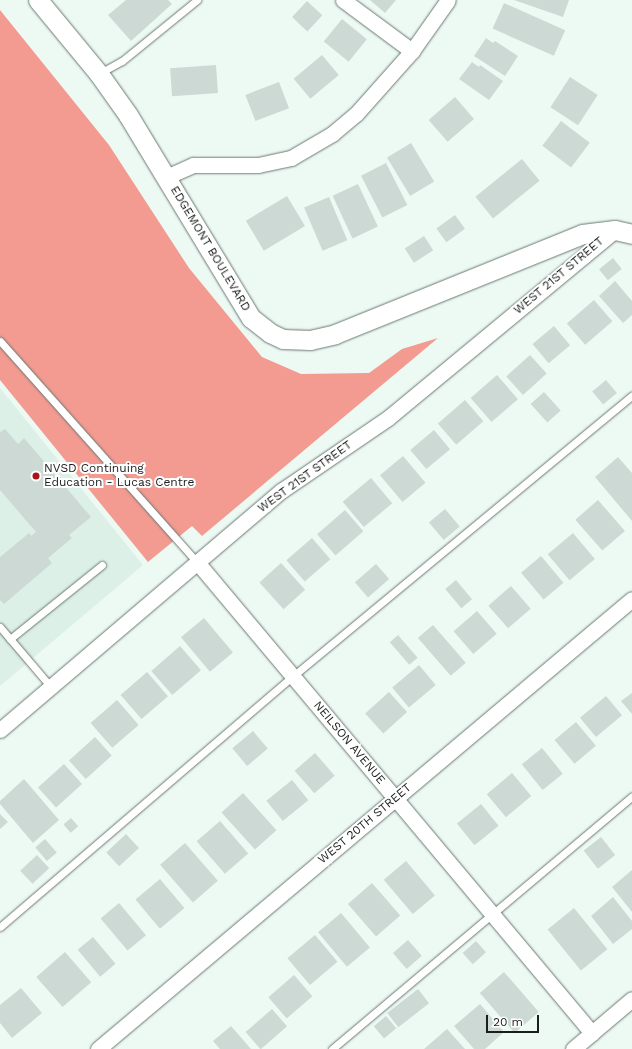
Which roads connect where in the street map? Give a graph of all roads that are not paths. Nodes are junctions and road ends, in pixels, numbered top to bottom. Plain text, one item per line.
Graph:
1 (38, 0) edge
2 (197, 0) edge
3 (343, 0) edge
4 (448, 0) edge
5 (412, 51) junction
6 (99, 74) junction
7 (166, 177) junction
8 (624, 232) edge
9 (0, 341) edge
10 (632, 396) edge
11 (197, 562) junction
12 (102, 565) dead end
13 (632, 599) edge
14 (0, 627) edge
15 (10, 639) junction
16 (293, 676) junction
17 (51, 687) junction
18 (0, 730) edge
19 (632, 796) edge
20 (395, 798) junction
21 (494, 913) junction
22 (0, 927) edge
23 (632, 1000) edge
24 (592, 1033) junction
25 (98, 1049) edge
26 (332, 1049) edge
27 (573, 1049) edge

1 - 6 street, EDGEMONT BOULEVARD
2 - 6 lane
3 - 5 street
4 - 5 street
5 - 7 street
6 - 7 street, EDGEMONT BOULEVARD
7 - 8 street, EDGEMONT BOULEVARD
8 - 11 street, WEST 21ST STREET
9 - 11 lane
10 - 16 lane
11 - 16 street, NEILSON AVENUE
11 - 17 street, WEST 21ST STREET
12 - 15 lane
13 - 20 street, WEST 20TH STREET
14 - 15 lane
15 - 17 lane
16 - 20 street, NEILSON AVENUE
16 - 22 lane
17 - 18 street, WEST 21ST STREET
19 - 21 lane
20 - 21 street, NEILSON AVENUE
20 - 25 street, WEST 20TH STREET
21 - 24 street, NEILSON AVENUE
21 - 26 lane
23 - 24 street
24 - 27 street

